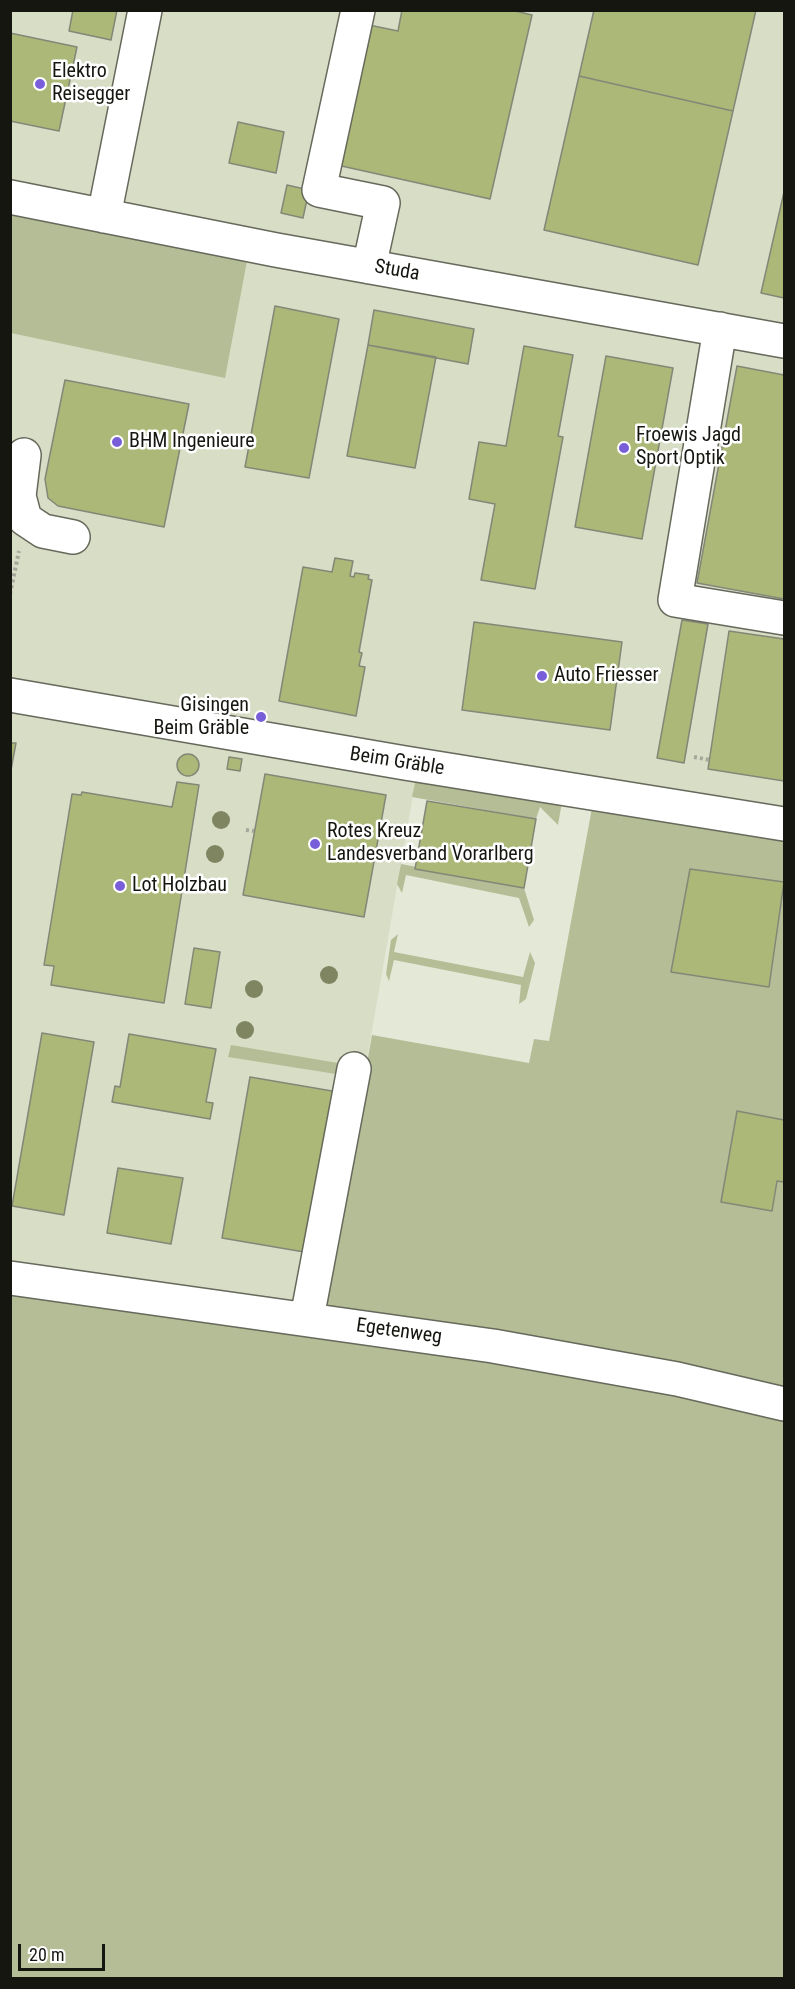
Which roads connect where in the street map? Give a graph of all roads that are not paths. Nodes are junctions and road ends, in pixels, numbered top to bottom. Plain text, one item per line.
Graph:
1 (146, 10) edge
2 (358, 10) edge
3 (10, 197) edge
4 (104, 216) junction
5 (369, 267) junction
6 (720, 329) junction
7 (784, 341) edge
8 (24, 455) dead end
9 (73, 537) dead end
10 (784, 618) edge
11 (10, 694) edge
12 (784, 824) edge
13 (354, 1070) dead end
14 (10, 1278) edge
15 (307, 1318) junction
16 (784, 1404) edge

1 - 4 street
2 - 5 street
3 - 4 street, Studa
4 - 5 street, Studa
5 - 6 street, Studa
6 - 7 street, Studa
6 - 10 street
8 - 9 street
11 - 12 street, Beim Gräble
13 - 15 street
14 - 15 street, Egetenweg
15 - 16 street, Egetenweg

